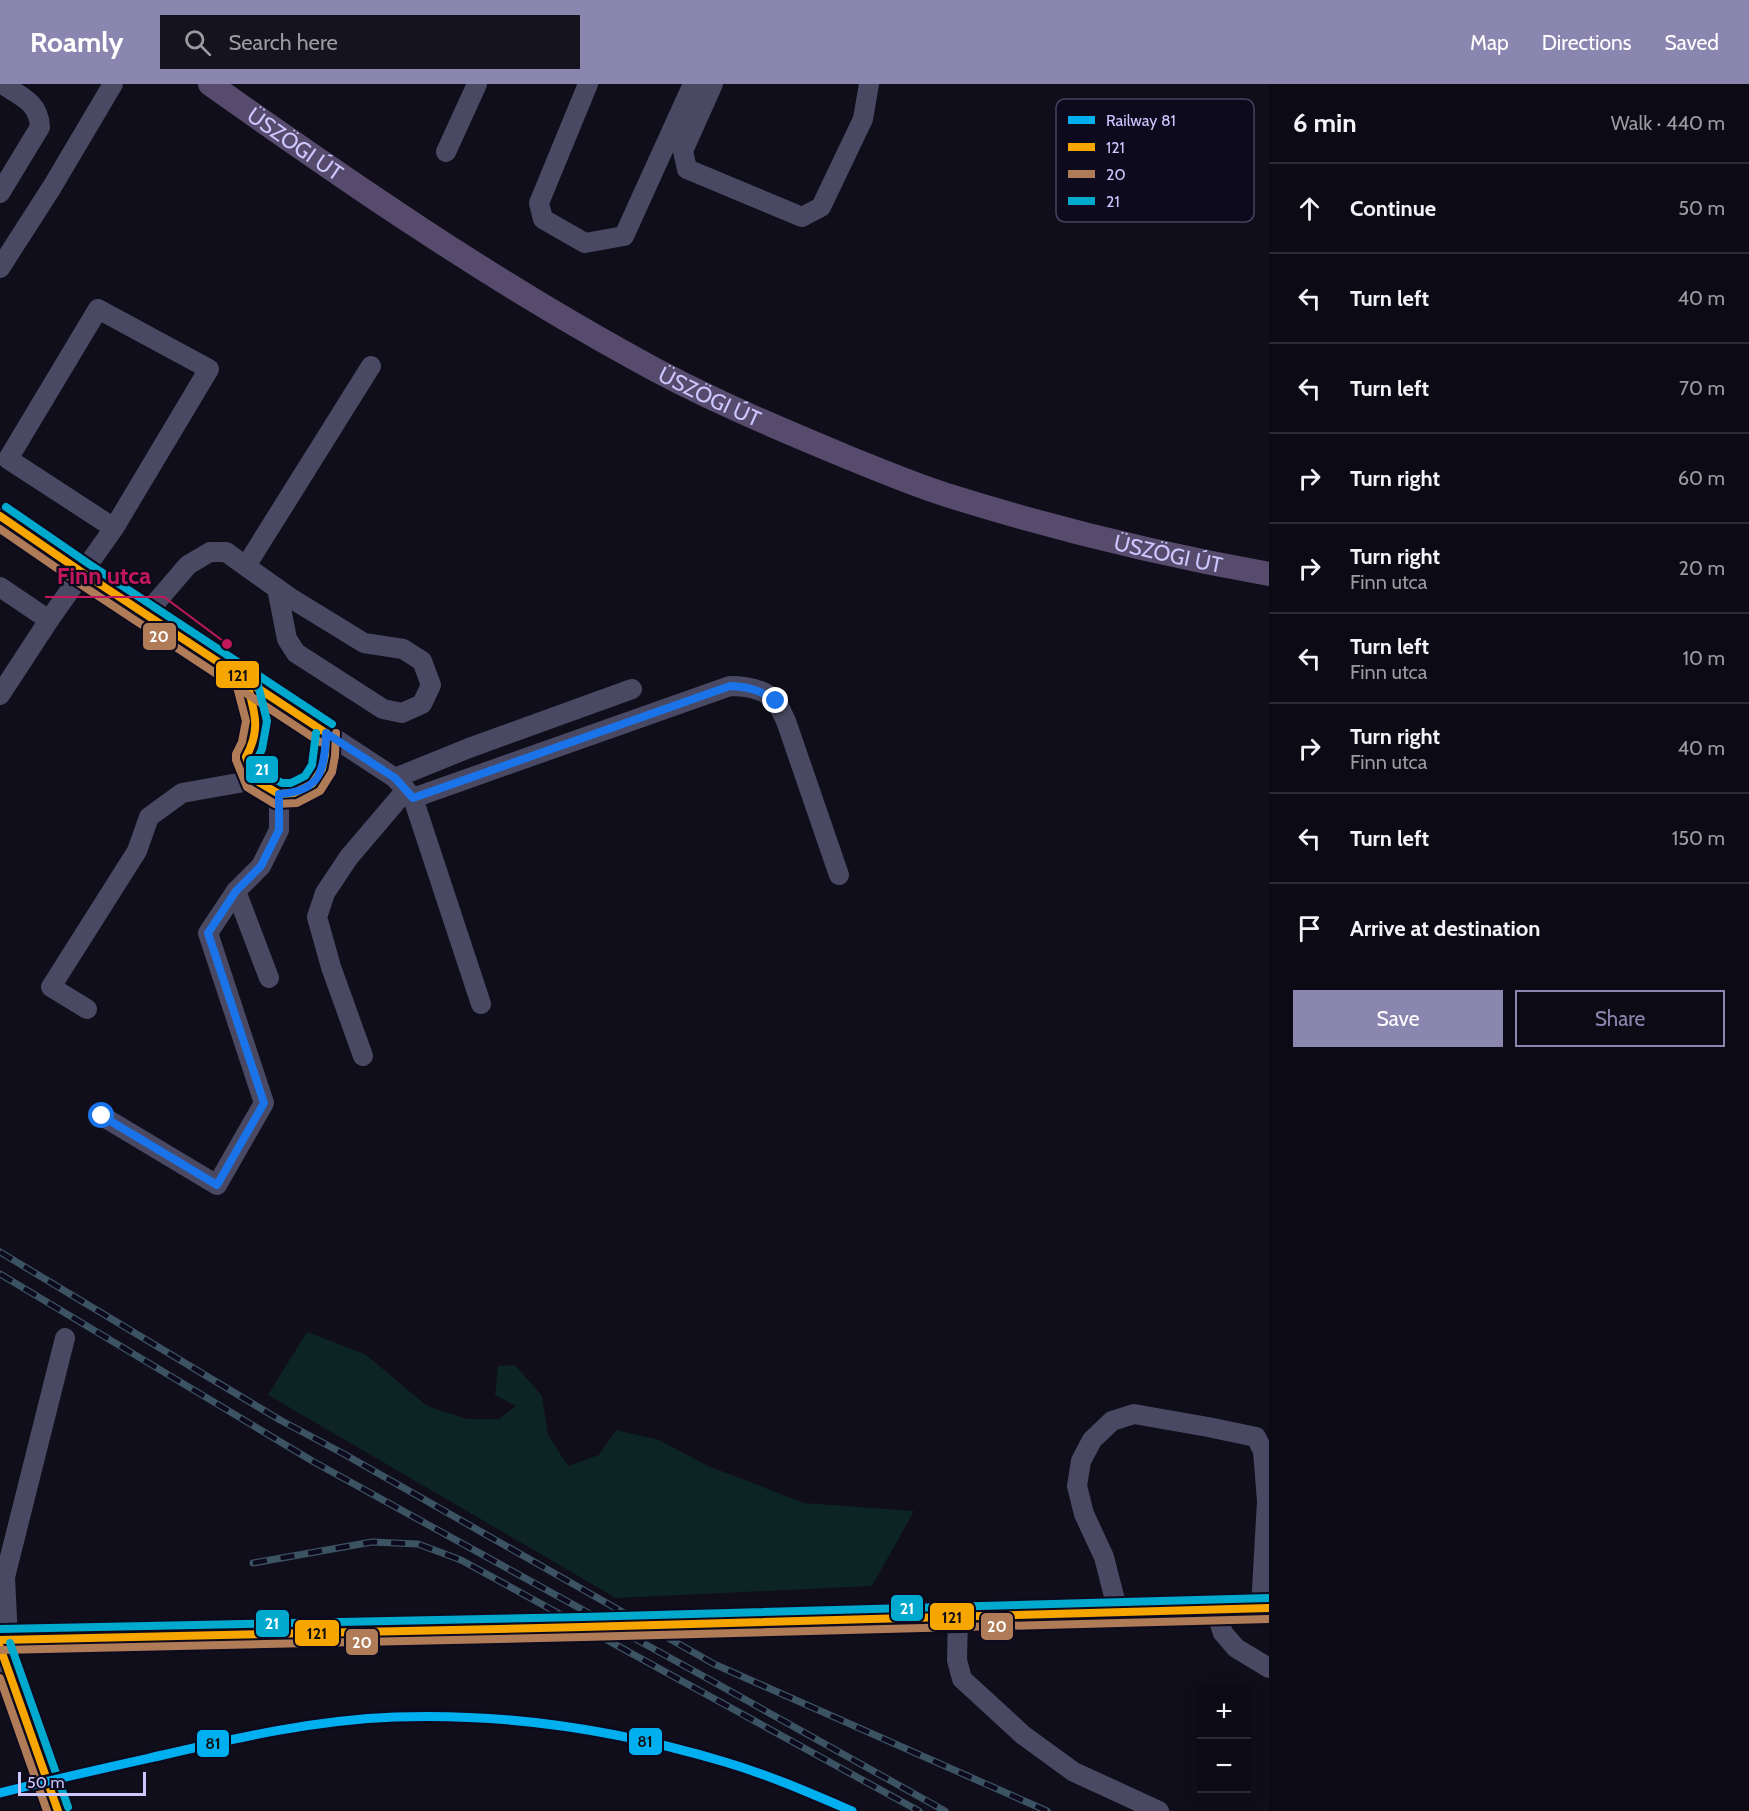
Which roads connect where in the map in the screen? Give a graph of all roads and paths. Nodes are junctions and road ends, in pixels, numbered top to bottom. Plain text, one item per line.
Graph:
1 (2, 84) edge
2 (113, 84) edge
3 (210, 84) edge
4 (477, 84) edge
5 (588, 84) edge
6 (693, 84) edge
7 (713, 84) edge
8 (868, 84) edge
9 (446, 152) dead end
10 (0, 193) edge
11 (0, 268) edge
12 (371, 366) dead end
13 (0, 516) edge
14 (114, 528) junction
15 (246, 566) junction
16 (83, 573) junction
17 (1269, 574) edge
18 (0, 586) edge
19 (277, 588) junction
20 (146, 614) junction
21 (49, 620) junction
22 (246, 680) junction
23 (632, 689) dead end
24 (0, 695) edge
25 (326, 733) junction
26 (255, 780) junction
27 (405, 789) junction
28 (279, 794) junction
29 (838, 875) dead end
30 (236, 891) junction
31 (269, 978) dead end
32 (481, 1004) dead end
33 (87, 1009) dead end
34 (363, 1056) dead end
35 (102, 1116) dead end
36 (65, 1338) dead end
37 (1265, 1608) edge
38 (1215, 1609) junction
39 (1118, 1612) junction
40 (958, 1616) junction
41 (3, 1642) edge
42 (1269, 1668) edge
43 (58, 1811) edge
44 (1159, 1811) edge

1 - 10 street
2 - 11 street
3 - 17 main road, ÜSZÖGI ÚT
4 - 9 street
5 - 6 street
7 - 8 street
12 - 15 street
13 - 16 street
14 - 14 street
14 - 16 street
15 - 19 street
15 - 20 street
16 - 20 street
16 - 21 street
18 - 21 street
19 - 19 street
20 - 22 street
21 - 24 street
22 - 25 street
22 - 26 street
23 - 27 street
25 - 27 street
25 - 28 street
26 - 28 street
26 - 33 street
27 - 29 street
27 - 32 street
27 - 34 street
28 - 30 street
30 - 31 street
30 - 35 street
36 - 41 street
37 - 38 main road
37 - 39 street
38 - 39 main road
38 - 42 street
39 - 40 main road
40 - 41 main road
40 - 44 street
41 - 43 street

